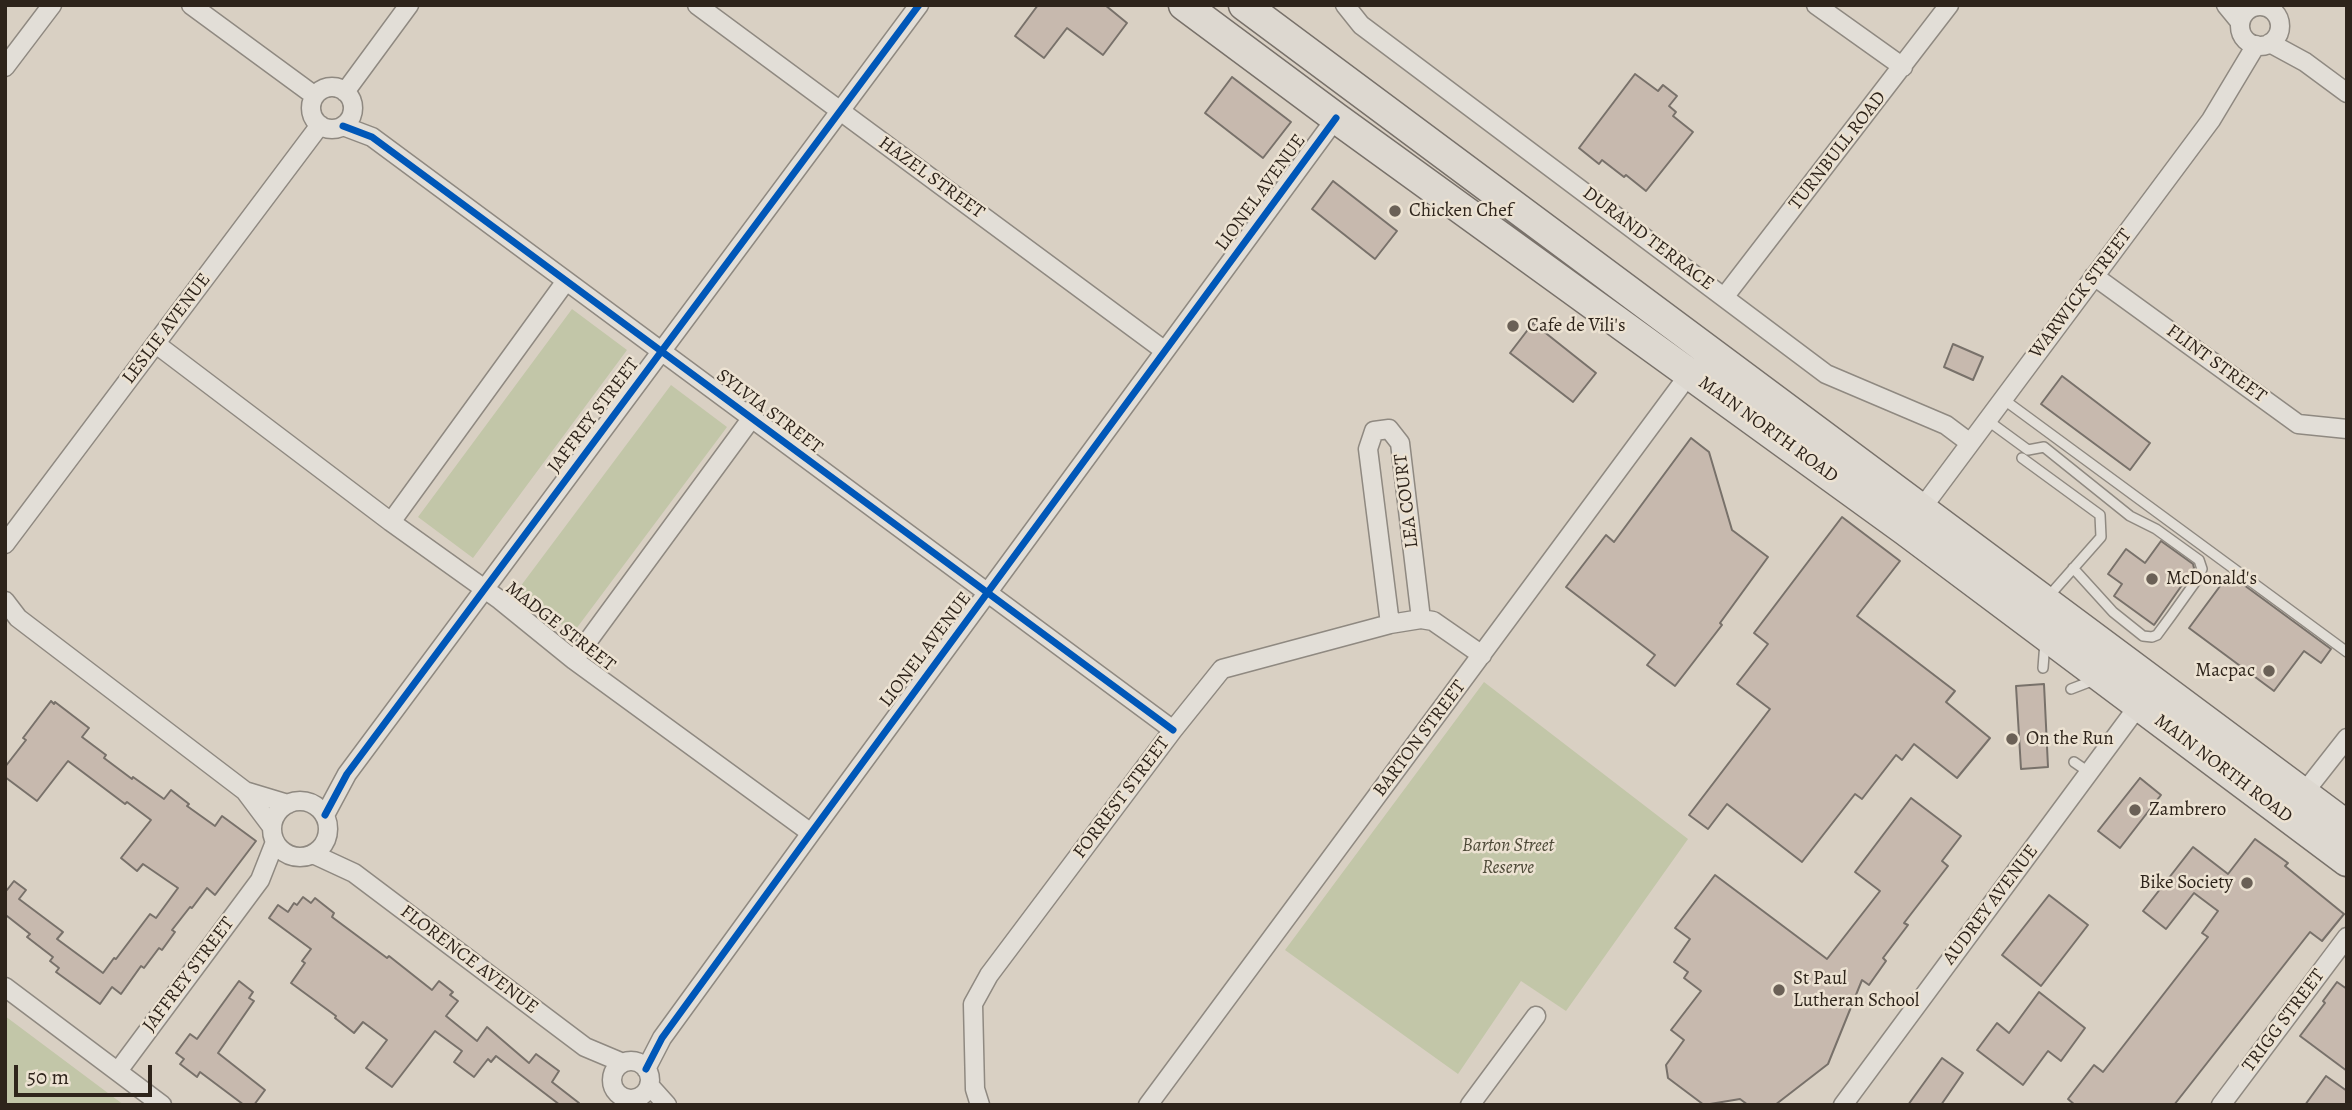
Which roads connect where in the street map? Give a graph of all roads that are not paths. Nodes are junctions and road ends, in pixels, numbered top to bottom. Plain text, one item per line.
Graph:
1 (52, 5) edge
2 (191, 5) edge
3 (409, 5) edge
4 (697, 5) edge
5 (919, 5) edge
6 (1184, 5) edge
7 (1244, 5) edge
8 (1345, 5) edge
9 (1816, 5) edge
10 (1949, 5) edge
11 (2225, 5) edge
12 (2259, 20) edge
13 (5, 67) edge
14 (1903, 67) junction
15 (345, 92) junction
16 (2347, 93) edge
17 (315, 96) junction
18 (353, 109) junction
19 (840, 111) junction
20 (1336, 118) junction
21 (320, 125) junction
22 (343, 126) junction
23 (372, 137) junction
24 (2094, 276) junction
25 (566, 281) junction
26 (1725, 296) junction
27 (156, 344) junction
28 (1165, 351) junction
29 (661, 353) junction
30 (1690, 373) junction
31 (2003, 398) junction
32 (751, 419) junction
33 (1987, 419) junction
34 (2347, 429) edge
35 (1970, 443) junction
36 (2025, 454) junction
37 (1913, 519) junction
38 (391, 522) junction
39 (8, 537) edge
40 (2073, 568) junction
41 (484, 589) junction
42 (987, 595) junction
43 (5, 601) edge
44 (2045, 601) junction
45 (12, 616) edge
46 (1421, 619) junction
47 (1390, 624) junction
48 (2045, 635) junction
49 (2347, 652) edge
50 (1482, 655) junction
51 (574, 660) junction
52 (2043, 668) dead end
53 (2101, 677) junction
54 (2071, 689) dead end
55 (2147, 694) junction
56 (1173, 730) junction
57 (2347, 737) edge
58 (2074, 762) dead end
59 (2090, 773) junction
60 (347, 774) junction
61 (245, 791) junction
62 (296, 802) junction
63 (2295, 805) junction
64 (325, 815) junction
65 (2347, 826) edge
66 (811, 833) junction
67 (274, 835) junction
68 (328, 837) junction
69 (313, 854) junction
70 (293, 856) junction
71 (2347, 862) edge
72 (354, 873) junction
73 (260, 880) junction
74 (2347, 937) edge
75 (5, 987) edge
76 (1536, 1016) dead end
77 (117, 1071) junction
78 (628, 1082) edge
79 (162, 1105) edge
80 (604, 1105) edge
81 (664, 1105) edge
82 (980, 1105) edge
83 (1148, 1105) edge
84 (1470, 1105) edge
85 (1843, 1105) edge
86 (2221, 1105) edge

1 - 13 street
2 - 17 street
3 - 15 street
4 - 19 street, HAZEL STREET
5 - 19 street, JAFFREY STREET
6 - 20 highway, MAIN NORTH ROAD
7 - 37 highway, MAIN NORTH ROAD
8 - 26 street, DURAND TERRACE
9 - 14 street
10 - 14 street, TURNBULL ROAD
11 - 12 street
12 - 16 street
12 - 24 street, WARWICK STREET
14 - 26 street, TURNBULL ROAD
15 - 17 street
15 - 18 street
17 - 21 street
18 - 22 street
18 - 23 street, SYLVIA STREET
19 - 28 street, HAZEL STREET
19 - 29 street, JAFFREY STREET
20 - 28 street, LIONEL AVENUE
20 - 30 highway, MAIN NORTH ROAD
21 - 22 street
21 - 27 street, LESLIE AVENUE
22 - 23 street, SYLVIA STREET
23 - 25 street, SYLVIA STREET
24 - 31 street, WARWICK STREET
24 - 34 street, FLINT STREET
25 - 29 street, SYLVIA STREET
25 - 38 street
26 - 35 street, DURAND TERRACE
27 - 38 street, MADGE STREET
27 - 39 street, LESLIE AVENUE
28 - 42 street, LIONEL AVENUE
29 - 32 street, SYLVIA STREET
29 - 41 street, JAFFREY STREET
30 - 37 highway, MAIN NORTH ROAD
30 - 50 street, BARTON STREET
31 - 33 street, WARWICK STREET
31 - 49 lane
32 - 42 street, SYLVIA STREET
32 - 51 street
33 - 35 street, WARWICK STREET
33 - 36 lane
35 - 37 street, WARWICK STREET
36 - 40 lane
36 - 40 lane
37 - 44 highway, MAIN NORTH ROAD
37 - 48 highway, MAIN NORTH ROAD
38 - 41 street, MADGE STREET
40 - 44 lane
41 - 51 street, MADGE STREET
41 - 60 street, JAFFREY STREET
42 - 56 street, SYLVIA STREET
42 - 66 street, LIONEL AVENUE
43 - 45 street
44 - 55 highway, MAIN NORTH ROAD
45 - 61 street
46 - 47 street, FORREST STREET
46 - 47 street, LEA COURT
46 - 50 street
47 - 56 street, FORREST STREET
48 - 52 lane
48 - 53 highway, MAIN NORTH ROAD
50 - 83 street, BARTON STREET
51 - 66 street, MADGE STREET
53 - 54 lane
53 - 55 highway, MAIN NORTH ROAD
55 - 59 street, AUDREY AVENUE
55 - 63 highway, MAIN NORTH ROAD
56 - 82 street, FORREST STREET
57 - 63 street
58 - 59 lane
59 - 85 street, AUDREY AVENUE
60 - 62 street, JAFFREY STREET
60 - 64 street, JAFFREY STREET
61 - 62 street
61 - 67 street
62 - 64 street
62 - 67 street
63 - 65 highway, MAIN NORTH ROAD
63 - 71 highway, MAIN NORTH ROAD
64 - 68 street
66 - 78 street, LIONEL AVENUE
67 - 70 street
67 - 73 street, JAFFREY STREET
68 - 69 street
68 - 72 street, FLORENCE AVENUE
69 - 70 street
69 - 72 street, FLORENCE AVENUE
70 - 73 street, JAFFREY STREET
72 - 78 street, FLORENCE AVENUE
73 - 77 street, JAFFREY STREET
74 - 86 street, TRIGG STREET
75 - 77 street
76 - 84 street
77 - 79 street
78 - 80 street, LIONEL AVENUE
78 - 81 street, FLORENCE AVENUE

